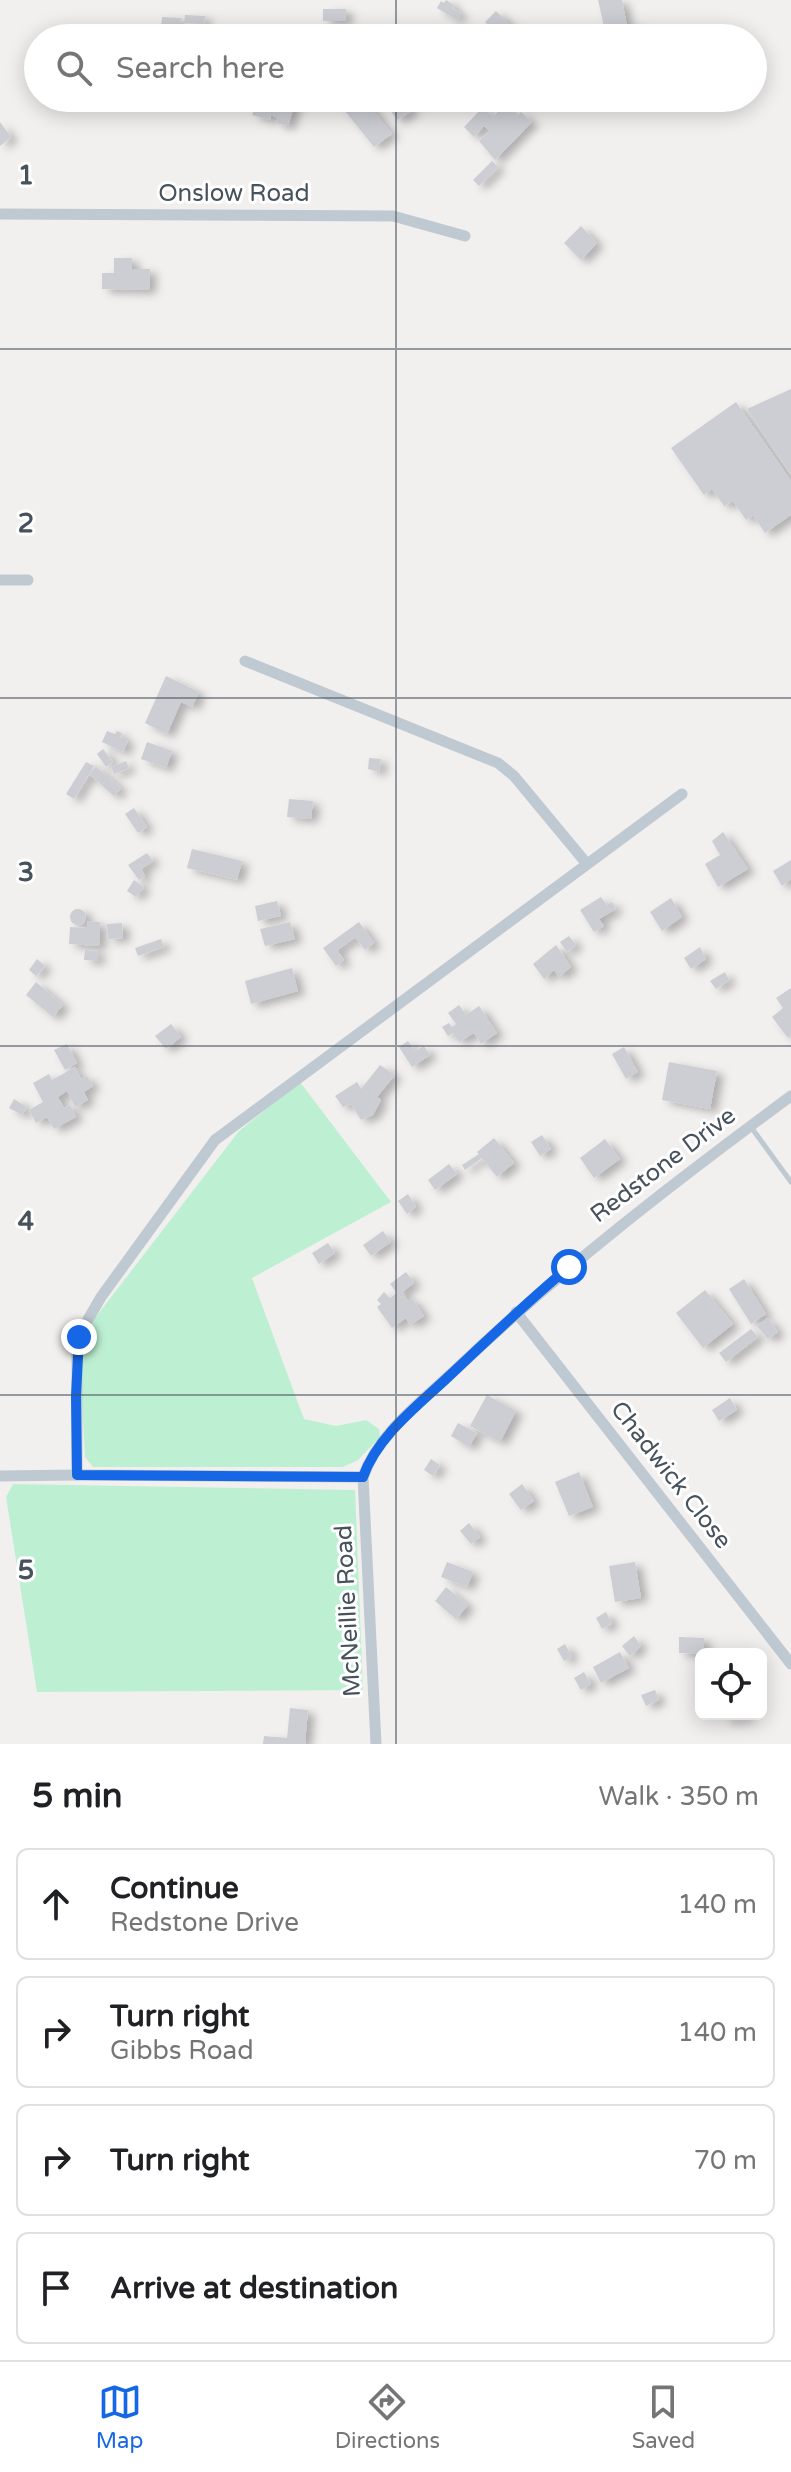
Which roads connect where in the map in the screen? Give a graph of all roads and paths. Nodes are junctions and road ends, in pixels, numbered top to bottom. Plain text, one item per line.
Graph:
1 (0, 214) edge
2 (465, 236) dead end
3 (0, 580) edge
4 (28, 580) dead end
5 (245, 661) dead end
6 (682, 794) dead end
7 (587, 864) junction
8 (791, 1096) edge
9 (750, 1126) junction
10 (791, 1182) edge
11 (516, 1312) junction
12 (77, 1475) junction
13 (0, 1476) edge
14 (363, 1477) junction
15 (791, 1664) edge
16 (376, 1744) edge

1 - 2 street, Onslow Road
3 - 4 street
5 - 7 street
6 - 7 street
7 - 12 street
8 - 9 street, Redstone Drive
9 - 10 lane
9 - 11 street, Redstone Drive
11 - 14 street, Redstone Drive
11 - 15 street, Chadwick Close
12 - 13 street
12 - 14 street
14 - 16 street, McNeillie Road

